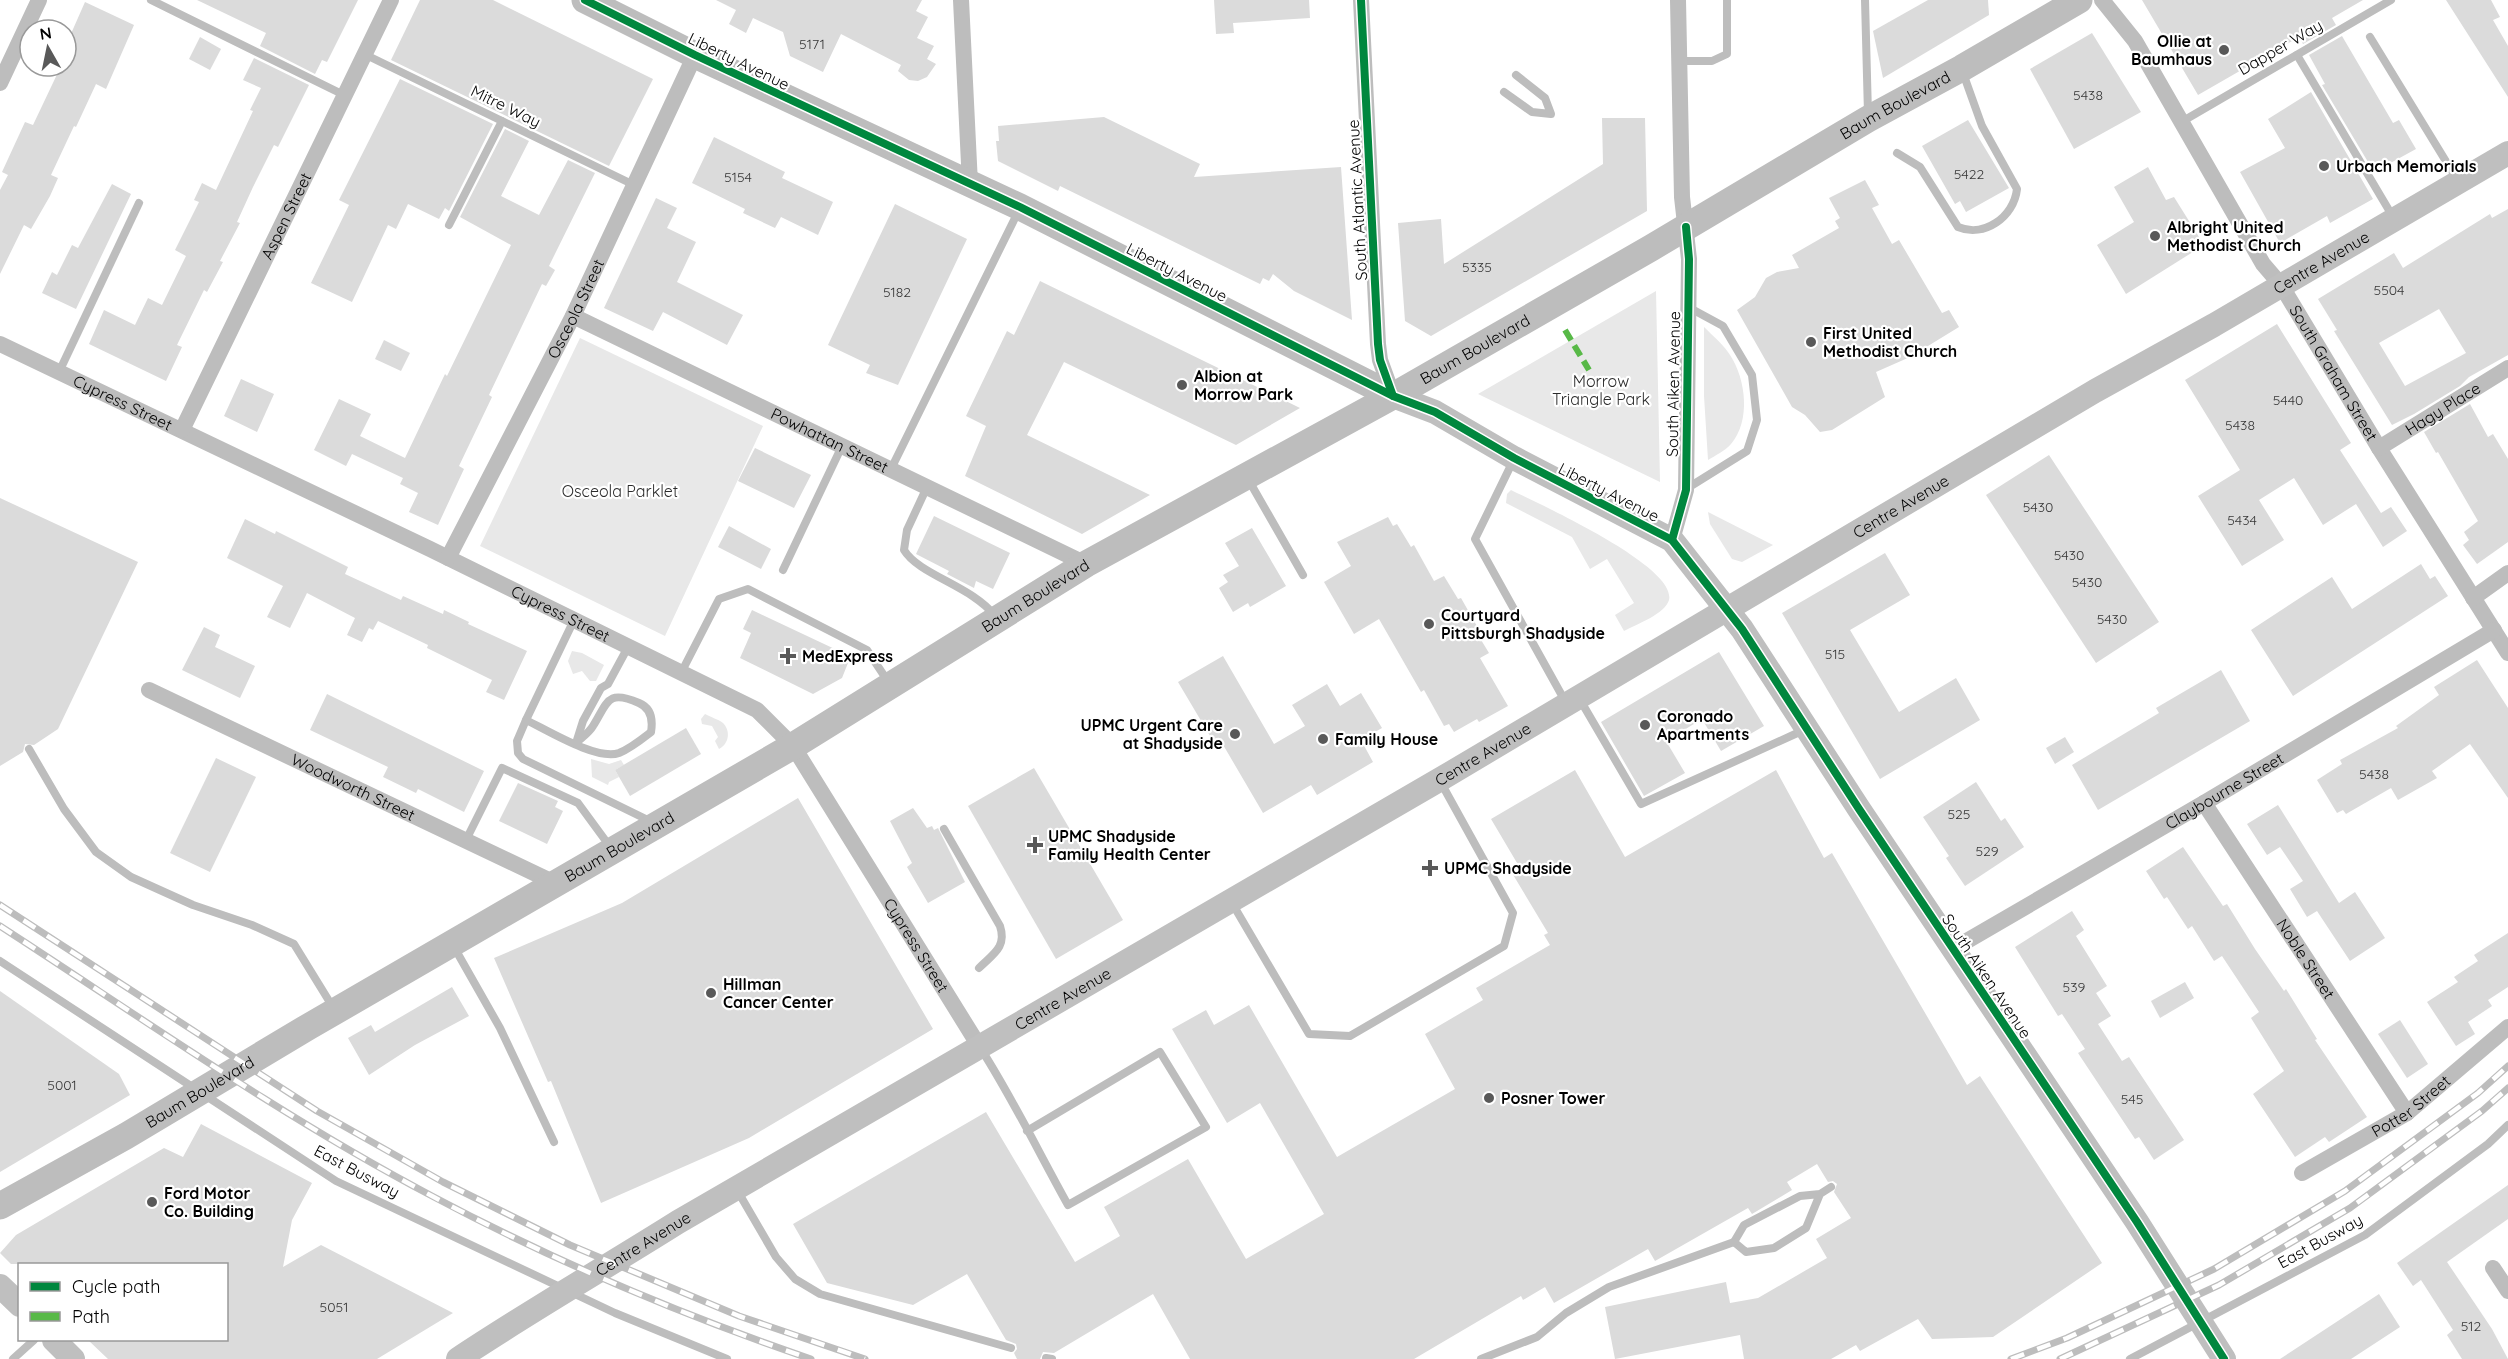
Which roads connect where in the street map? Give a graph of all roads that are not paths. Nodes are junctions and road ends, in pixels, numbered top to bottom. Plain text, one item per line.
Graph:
1 (39, 0) edge
2 (152, 0) edge
3 (391, 0) edge
4 (585, 0) edge
5 (961, 0) edge
6 (1360, 0) edge
7 (1678, 0) edge
8 (1727, 0) edge
9 (1865, 0) edge
10 (2079, 0) edge
11 (2102, 0) edge
12 (2391, 0) edge
13 (618, 8) edge
14 (2370, 37) dead end
15 (364, 54) junction
16 (2297, 55) junction
17 (695, 56) junction
18 (1679, 62) junction
19 (1962, 68) junction
20 (1516, 75) dead end
21 (0, 83) edge
22 (1504, 93) dead end
23 (344, 95) junction
24 (1868, 119) junction
25 (502, 121) junction
26 (2183, 121) junction
27 (1897, 153) dead end
28 (2508, 153) edge
29 (2458, 182) junction
30 (970, 184) junction
31 (634, 185) junction
32 (139, 203) dead end
33 (1020, 207) junction
34 (2394, 219) junction
35 (449, 225) dead end
36 (1686, 227) junction
37 (2281, 285) junction
38 (1688, 307) junction
39 (573, 316) junction
40 (0, 344) edge
41 (59, 372) junction
42 (2506, 374) edge
43 (1393, 396) junction
44 (182, 430) junction
45 (842, 446) junction
46 (2379, 448) junction
47 (1514, 458) junction
48 (891, 469) junction
49 (1246, 476) junction
50 (927, 487) junction
51 (1686, 490) junction
52 (1672, 540) junction
53 (448, 558) junction
54 (1086, 564) junction
55 (783, 570) dead end
56 (2508, 573) edge
57 (1303, 575) dead end
58 (2473, 598) junction
59 (1727, 608) junction
60 (998, 619) junction
61 (574, 620) junction
62 (2494, 630) junction
63 (628, 647) junction
64 (2508, 652) edge
65 (681, 673) junction
66 (891, 686) junction
67 (149, 690) dead end
68 (1572, 700) junction
69 (526, 720) junction
70 (1807, 728) junction
71 (576, 743) junction
72 (793, 746) junction
73 (28, 749) dead end
74 (1439, 780) junction
75 (2205, 803) junction
76 (658, 825) junction
77 (944, 829) dead end
78 (465, 840) junction
79 (613, 851) junction
80 (556, 884) junction
81 (1230, 900) junction
82 (452, 944) junction
83 (1953, 949) junction
84 (0, 961) edge
85 (979, 968) dead end
86 (336, 1012) junction
87 (2508, 1027) edge
88 (979, 1046) junction
89 (2407, 1113) junction
90 (2508, 1125) edge
91 (1027, 1131) junction
92 (554, 1142) dead end
93 (2302, 1173) dead end
94 (1831, 1187) dead end
95 (737, 1190) junction
96 (1820, 1194) junction
97 (0, 1206) edge
98 (1734, 1242) junction
99 (2493, 1268) dead end
100 (0, 1286) edge
101 (2508, 1291) edge
102 (18, 1303) edge
103 (33, 1341) edge
104 (55, 1341) edge
105 (1011, 1348) dead end
106 (472, 1352) edge
107 (1488, 1358) edge
108 (13, 1359) edge
109 (73, 1359) edge
110 (727, 1359) edge
111 (2130, 1359) edge
112 (2224, 1359) edge

1 - 21 street
2 - 23 lane
3 - 15 street, Aspen Street
4 - 13 main road, Liberty Avenue
5 - 30 street
6 - 43 street, South Atlantic Avenue
7 - 18 street, South Aiken Avenue
8 - 18 lane
9 - 24 lane
10 - 19 main road, Baum Boulevard
11 - 26 street, South Graham Street
12 - 16 lane, Dapper Way
13 - 17 main road, Liberty Avenue
14 - 29 lane
15 - 23 street, Aspen Street
15 - 25 lane, Mitre Way
16 - 26 lane, Dapper Way
16 - 34 lane
17 - 30 main road, Liberty Avenue
17 - 31 street, Osceola Street
18 - 36 street, South Aiken Avenue
19 - 24 main road, Baum Boulevard
19 - 27 lane
20 - 22 lane
23 - 44 street, Aspen Street
24 - 36 main road, Baum Boulevard
25 - 31 lane, Mitre Way
25 - 35 lane
26 - 37 street, South Graham Street
28 - 29 main road, Centre Avenue
29 - 34 main road, Centre Avenue
30 - 33 main road, Liberty Avenue
31 - 39 street, Osceola Street
32 - 41 lane
33 - 43 main road, Liberty Avenue
33 - 48 lane
34 - 37 main road, Centre Avenue
36 - 38 street, South Aiken Avenue
36 - 43 main road, Baum Boulevard
37 - 46 street, South Graham Street
37 - 59 main road, Centre Avenue
38 - 51 street, South Aiken Avenue
38 - 51 lane
39 - 45 street, Powhattan Street
39 - 53 street, Osceola Street
40 - 41 street, Cypress Street
41 - 44 street, Cypress Street
42 - 46 street, Hagy Place
43 - 47 main road, Liberty Avenue
43 - 49 main road, Baum Boulevard
44 - 53 street, Cypress Street
45 - 48 street, Powhattan Street
45 - 55 lane
46 - 58 street, South Graham Street
47 - 52 main road, Liberty Avenue
47 - 68 lane
48 - 50 street, Powhattan Street
49 - 54 main road, Baum Boulevard
49 - 57 lane
50 - 54 street, Powhattan Street
50 - 60 lane
51 - 52 street, South Aiken Avenue
52 - 59 main road, Liberty Avenue
53 - 61 street, Cypress Street
54 - 60 main road, Baum Boulevard
56 - 58 street
58 - 62 street, South Graham Street
59 - 68 main road, Centre Avenue
59 - 70 main road, South Aiken Avenue
60 - 66 main road, Baum Boulevard
61 - 63 street, Cypress Street
61 - 69 lane
62 - 64 street, South Graham Street
62 - 75 street, Claybourne Street
63 - 65 street, Cypress Street
63 - 71 lane
65 - 66 lane
65 - 72 street, Cypress Street
66 - 72 main road, Baum Boulevard
67 - 78 street, Woodworth Street
68 - 70 lane
68 - 74 main road, Centre Avenue
69 - 71 lane
69 - 76 lane
70 - 83 main road, South Aiken Avenue
71 - 71 lane
72 - 76 main road, Baum Boulevard
72 - 88 street, Cypress Street
73 - 86 lane
74 - 81 main road, Centre Avenue
74 - 81 lane
75 - 83 street, Claybourne Street
75 - 89 street, Noble Street
76 - 79 main road, Baum Boulevard
77 - 85 lane
78 - 79 lane
78 - 80 street, Woodworth Street
79 - 80 main road, Baum Boulevard
80 - 82 main road, Baum Boulevard
81 - 88 main road, Centre Avenue
82 - 86 main road, Baum Boulevard
82 - 92 lane
83 - 112 main road, South Aiken Avenue
84 - 110 lane, East Busway
86 - 97 main road, Baum Boulevard
87 - 89 street, Potter Street
88 - 91 lane
88 - 95 main road, Centre Avenue
89 - 93 street, Potter Street
90 - 111 lane, East Busway
91 - 91 lane
94 - 96 lane
95 - 105 lane
95 - 106 main road, Centre Avenue
96 - 98 lane
96 - 98 lane
98 - 107 lane
99 - 101 street
100 - 102 main road
103 - 108 lane
104 - 109 main road

